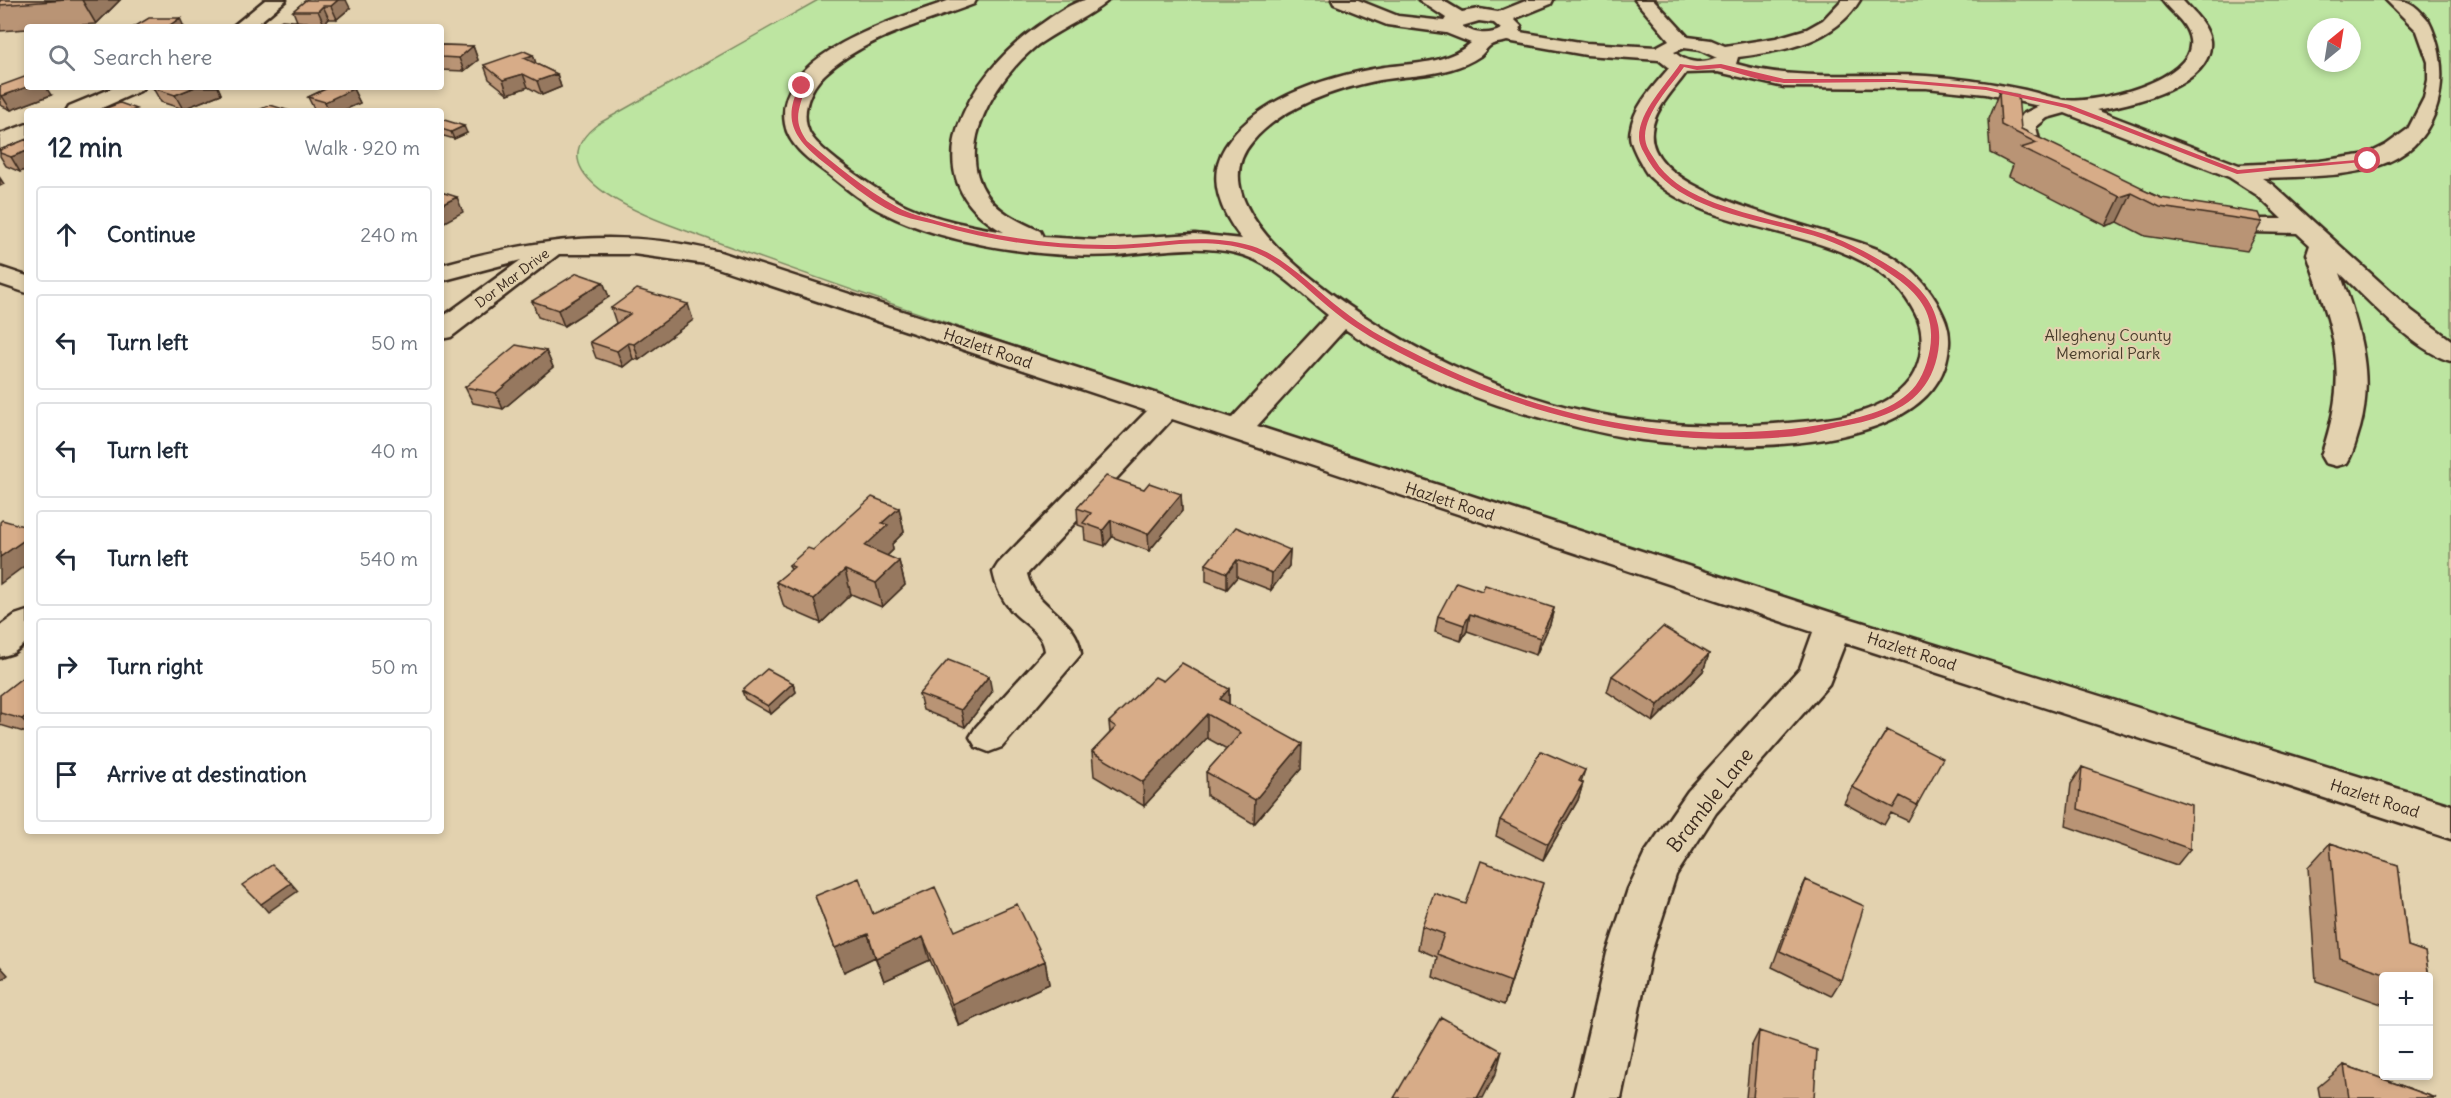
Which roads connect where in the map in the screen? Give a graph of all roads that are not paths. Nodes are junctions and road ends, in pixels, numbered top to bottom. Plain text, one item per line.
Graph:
1 (277, 0) edge
2 (967, 0) edge
3 (1099, 0) edge
4 (1341, 0) edge
5 (1428, 0) edge
6 (1544, 0) edge
7 (1644, 0) edge
8 (1851, 0) edge
9 (2171, 0) edge
10 (2395, 0) edge
11 (1456, 23) junction
12 (246, 24) edge
13 (1503, 26) junction
14 (1480, 38) junction
15 (1676, 54) junction
16 (1723, 59) junction
17 (127, 90) edge
18 (2068, 107) junction
19 (84, 108) edge
20 (24, 132) edge
21 (0, 142) edge
22 (2237, 172) junction
23 (2070, 175) edge
24 (2195, 226) edge
25 (2303, 226) junction
26 (1048, 244) junction
27 (554, 247) junction
28 (2327, 247) junction
29 (1270, 256) junction
30 (444, 272) edge
31 (0, 275) edge
32 (24, 284) edge
33 (1343, 315) junction
34 (444, 329) edge
35 (2451, 353) edge
36 (1166, 408) junction
37 (1246, 420) dead end
38 (2336, 456) dead end
39 (24, 626) edge
40 (1833, 626) junction
41 (0, 644) edge
42 (989, 737) dead end
43 (2451, 822) edge
44 (1597, 1098) edge

1 - 12 street
2 - 26 street
3 - 26 street
4 - 11 street
5 - 11 street
6 - 13 street
7 - 15 street
8 - 16 street
9 - 18 street
10 - 22 street
11 - 13 street
11 - 14 street
13 - 14 street
13 - 15 street
14 - 29 street
15 - 16 street
15 - 33 street
16 - 18 street
17 - 19 street
18 - 22 street
18 - 23 street
20 - 21 street
22 - 25 street
24 - 25 street
25 - 28 street
26 - 29 street
27 - 30 street, Hazlett Road
27 - 34 street, Dor Mar Drive
27 - 36 street, Hazlett Road
28 - 35 street
28 - 38 street
29 - 33 street
31 - 32 street
33 - 37 street
36 - 40 street, Hazlett Road
36 - 42 street
39 - 41 street
40 - 43 street, Hazlett Road
40 - 44 street, Bramble Lane

